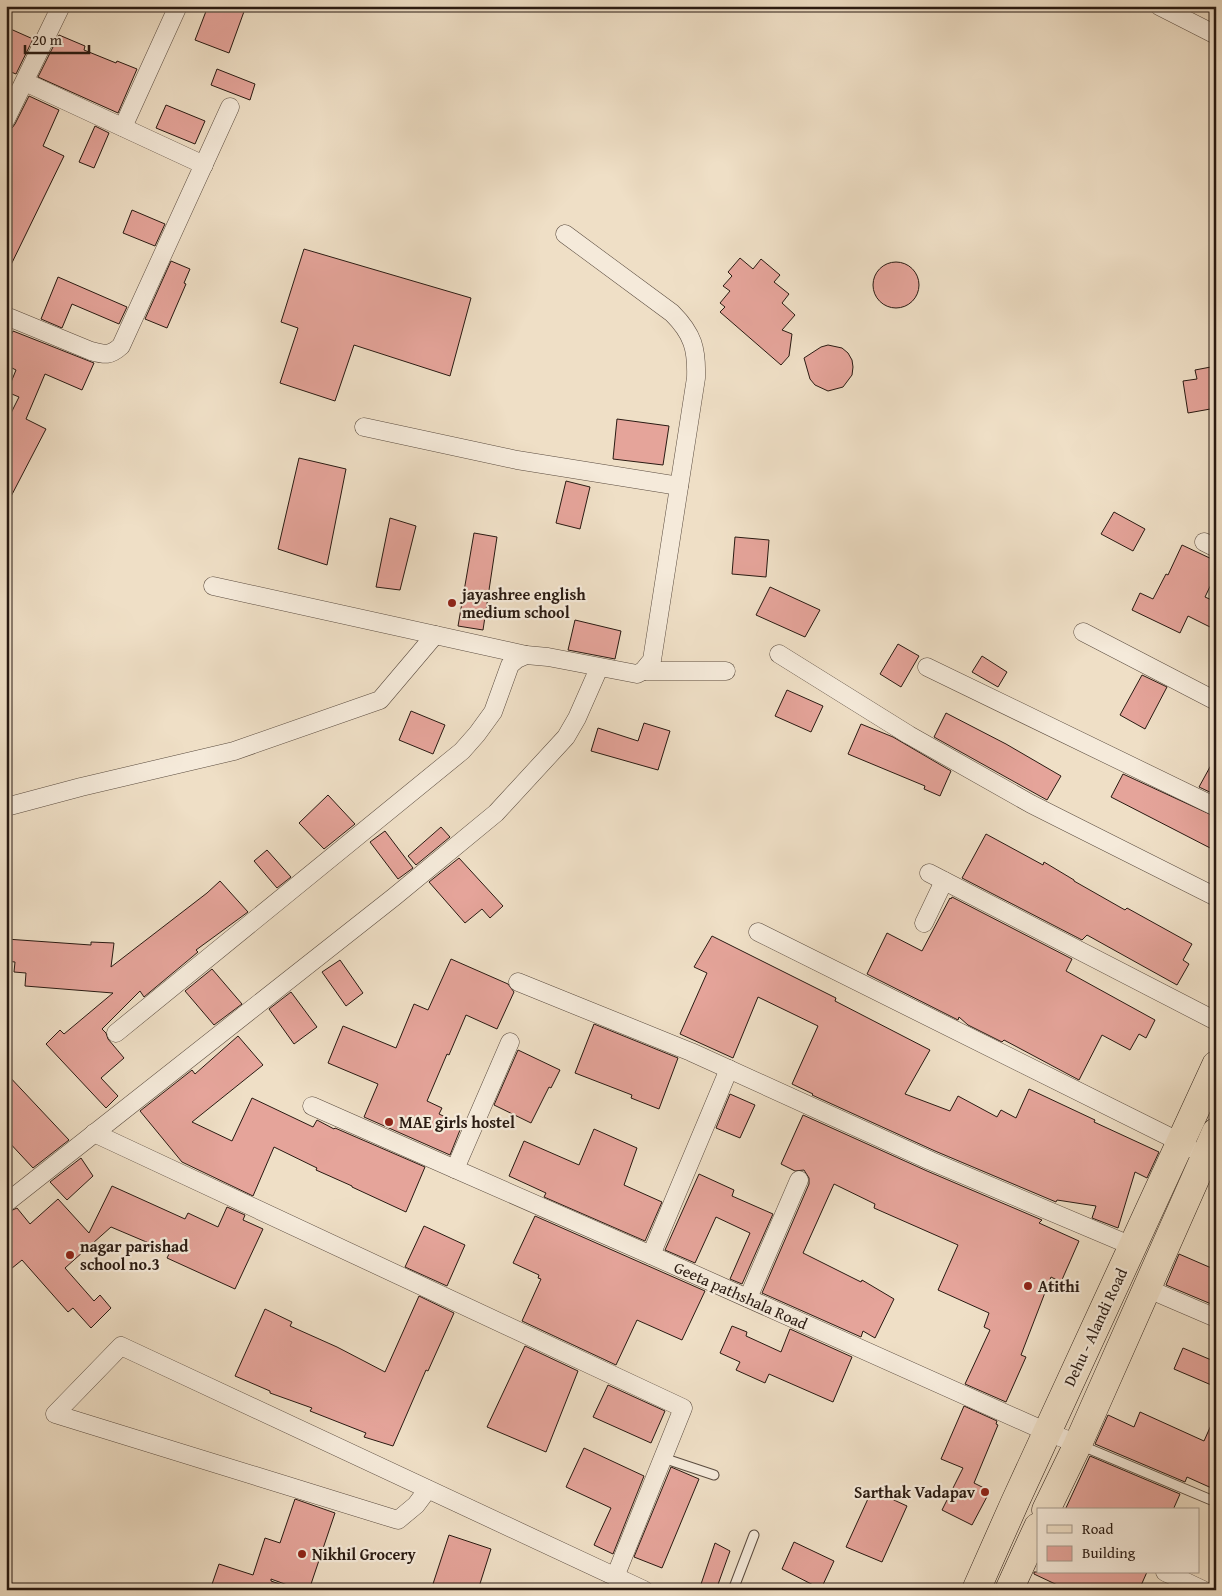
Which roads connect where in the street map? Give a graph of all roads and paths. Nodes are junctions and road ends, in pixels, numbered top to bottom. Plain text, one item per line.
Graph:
1 (61, 6) edge
2 (178, 6) edge
3 (1164, 7) edge
4 (1216, 35) edge
5 (25, 82) junction
6 (230, 107) dead end
7 (6, 119) edge
8 (123, 127) junction
9 (204, 164) junction
10 (565, 234) dead end
11 (6, 316) edge
12 (364, 427) dead end
13 (679, 486) junction
14 (213, 586) dead end
15 (1083, 632) dead end
16 (436, 635) junction
17 (780, 654) dead end
18 (526, 655) junction
19 (599, 668) junction
20 (927, 668) dead end
21 (643, 671) junction
22 (726, 671) dead end
23 (1216, 701) edge
24 (1216, 807) edge
25 (8, 810) edge
26 (1216, 897) edge
27 (924, 923) dead end
28 (758, 932) dead end
29 (518, 982) dead end
30 (1216, 1021) edge
31 (116, 1033) dead end
32 (510, 1042) dead end
33 (1216, 1065) edge
34 (729, 1069) junction
35 (312, 1106) dead end
36 (1216, 1132) edge
37 (94, 1133) junction
38 (1180, 1142) junction
39 (1204, 1159) junction
40 (455, 1169) junction
41 (799, 1180) dead end
42 (6, 1203) edge
43 (1132, 1246) junction
44 (651, 1255) junction
45 (1146, 1288) junction
46 (748, 1298) junction
47 (1216, 1318) edge
48 (1047, 1432) junction
49 (1078, 1444) junction
50 (663, 1458) junction
51 (714, 1476) dead end
52 (428, 1489) junction
53 (1216, 1502) edge
54 (1027, 1507) edge
55 (1047, 1508) edge
56 (1037, 1529) edge
57 (754, 1535) dead end
58 (1170, 1574) edge
59 (615, 1577) junction
60 (644, 1590) edge
61 (733, 1590) edge
62 (976, 1590) edge
63 (1009, 1590) edge
64 (1203, 1590) edge

1 - 5 street
2 - 8 street
3 - 4 street
5 - 7 street
5 - 8 street
6 - 9 street
8 - 9 street
9 - 11 street
10 - 13 street
12 - 13 street
13 - 21 street
14 - 16 street
15 - 23 street
16 - 18 street
16 - 25 street
17 - 26 street
18 - 19 street
18 - 31 street
19 - 21 street
19 - 37 street
20 - 24 street
21 - 22 street
27 - 30 street
28 - 38 street
29 - 34 street
32 - 40 street
33 - 38 main road, Dehu - Alandi Road
34 - 43 street
34 - 44 street
35 - 40 street, Geeta pathshala Road
36 - 39 main road, Dehu - Alandi Road
37 - 42 street
37 - 50 street
38 - 39 street
38 - 43 main road, Dehu - Alandi Road
39 - 45 main road, Dehu - Alandi Road
40 - 44 street, Geeta pathshala Road
41 - 46 street
43 - 48 main road, Dehu - Alandi Road
44 - 46 street, Geeta pathshala Road
45 - 47 street
45 - 49 main road, Dehu - Alandi Road
46 - 48 street, Geeta pathshala Road
48 - 49 street, Geeta pathshala Road
48 - 54 main road, Dehu - Alandi Road
49 - 53 lane
49 - 55 main road, Dehu - Alandi Road
50 - 51 lane
50 - 59 street
52 - 52 street
52 - 59 street
54 - 62 main road, Dehu - Alandi Road
56 - 63 main road
57 - 61 lane
58 - 64 street
59 - 60 street

